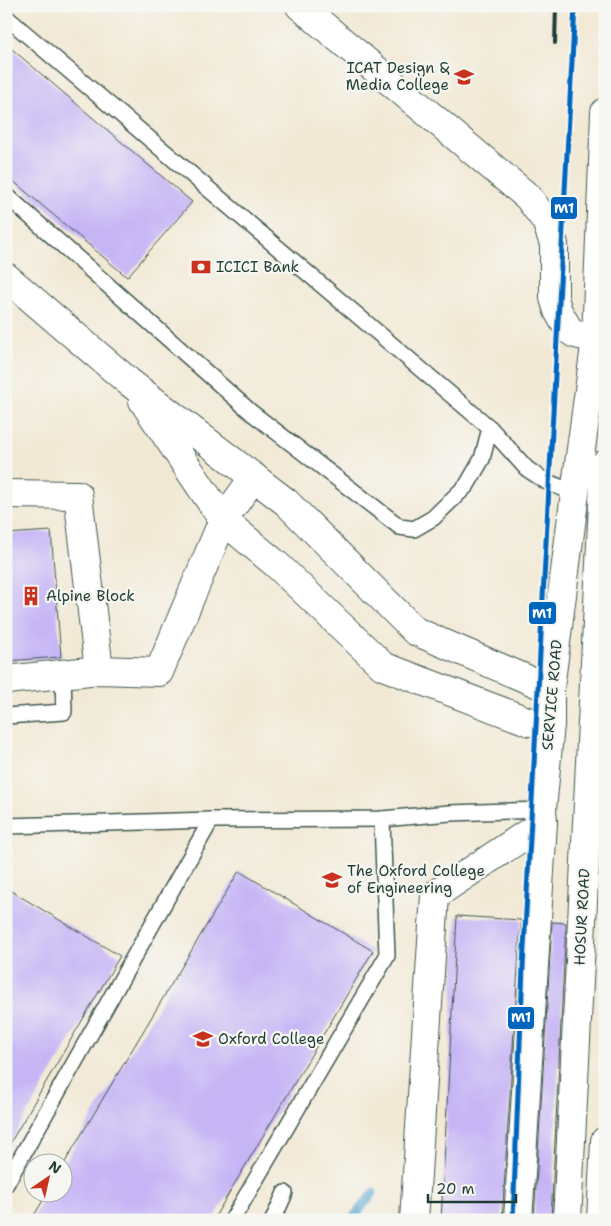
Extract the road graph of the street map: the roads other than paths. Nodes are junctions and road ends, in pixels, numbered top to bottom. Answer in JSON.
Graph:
{"nodes":[{"id":1,"x":300,"y":6,"type":"edge"},
{"id":2,"x":6,"y":17,"type":"edge"},
{"id":3,"x":605,"y":112,"type":"edge"},
{"id":4,"x":6,"y":195,"type":"edge"},
{"id":5,"x":8,"y":281,"type":"edge"},
{"id":6,"x":596,"y":339,"type":"junction"},
{"id":7,"x":129,"y":382,"type":"junction"},
{"id":8,"x":490,"y":428,"type":"junction"},
{"id":9,"x":605,"y":464,"type":"edge"},
{"id":10,"x":254,"y":477,"type":"junction"},
{"id":11,"x":575,"y":493,"type":"junction"},
{"id":12,"x":6,"y":494,"type":"edge"},
{"id":13,"x":223,"y":520,"type":"junction"},
{"id":14,"x":99,"y":670,"type":"junction"},
{"id":15,"x":62,"y":674,"type":"junction"},
{"id":16,"x":6,"y":680,"type":"edge"},
{"id":17,"x":550,"y":689,"type":"junction"},
{"id":18,"x":599,"y":711,"type":"edge"},
{"id":19,"x":6,"y":716,"type":"edge"},
{"id":20,"x":550,"y":724,"type":"junction"},
{"id":21,"x":543,"y":816,"type":"junction"},
{"id":22,"x":382,"y":819,"type":"junction"},
{"id":23,"x":211,"y":820,"type":"junction"},
{"id":24,"x":6,"y":826,"type":"edge"},
{"id":25,"x":605,"y":1141,"type":"edge"},
{"id":26,"x":6,"y":1184,"type":"edge"},
{"id":27,"x":285,"y":1193,"type":"dead end"},
{"id":28,"x":232,"y":1220,"type":"edge"},
{"id":29,"x":273,"y":1220,"type":"edge"},
{"id":30,"x":414,"y":1220,"type":"edge"},
{"id":31,"x":518,"y":1220,"type":"edge"},
{"id":32,"x":567,"y":1220,"type":"edge"},
{"id":33,"x":601,"y":1220,"type":"edge"}],
"edges":[{"from":1,"to":6,"type":"main road"},
{"from":2,"to":8,"type":"lane"},
{"from":3,"to":6,"type":"main road","name":"SERVICE ROAD"},
{"from":4,"to":8,"type":"lane"},
{"from":5,"to":7,"type":"main road"},
{"from":6,"to":11,"type":"main road","name":"SERVICE ROAD"},
{"from":7,"to":10,"type":"main road"},
{"from":7,"to":13,"type":"main road"},
{"from":8,"to":11,"type":"lane"},
{"from":9,"to":18,"type":"main road","name":"HOSUR ROAD"},
{"from":10,"to":13,"type":"main road"},
{"from":10,"to":17,"type":"main road"},
{"from":11,"to":17,"type":"main road","name":"SERVICE ROAD"},
{"from":12,"to":14,"type":"main road"},
{"from":13,"to":14,"type":"main road"},
{"from":13,"to":20,"type":"main road"},
{"from":14,"to":15,"type":"main road"},
{"from":15,"to":16,"type":"main road"},
{"from":15,"to":19,"type":"lane"},
{"from":17,"to":20,"type":"main road","name":"SERVICE ROAD"},
{"from":18,"to":32,"type":"main road","name":"HOSUR ROAD"},
{"from":20,"to":21,"type":"main road","name":"SERVICE ROAD"},
{"from":21,"to":22,"type":"lane"},
{"from":21,"to":30,"type":"main road"},
{"from":21,"to":31,"type":"main road","name":"SERVICE ROAD"},
{"from":22,"to":23,"type":"lane"},
{"from":22,"to":28,"type":"lane"},
{"from":23,"to":24,"type":"lane"},
{"from":23,"to":26,"type":"lane"},
{"from":25,"to":33,"type":"main road"},
{"from":27,"to":29,"type":"lane"}]}
